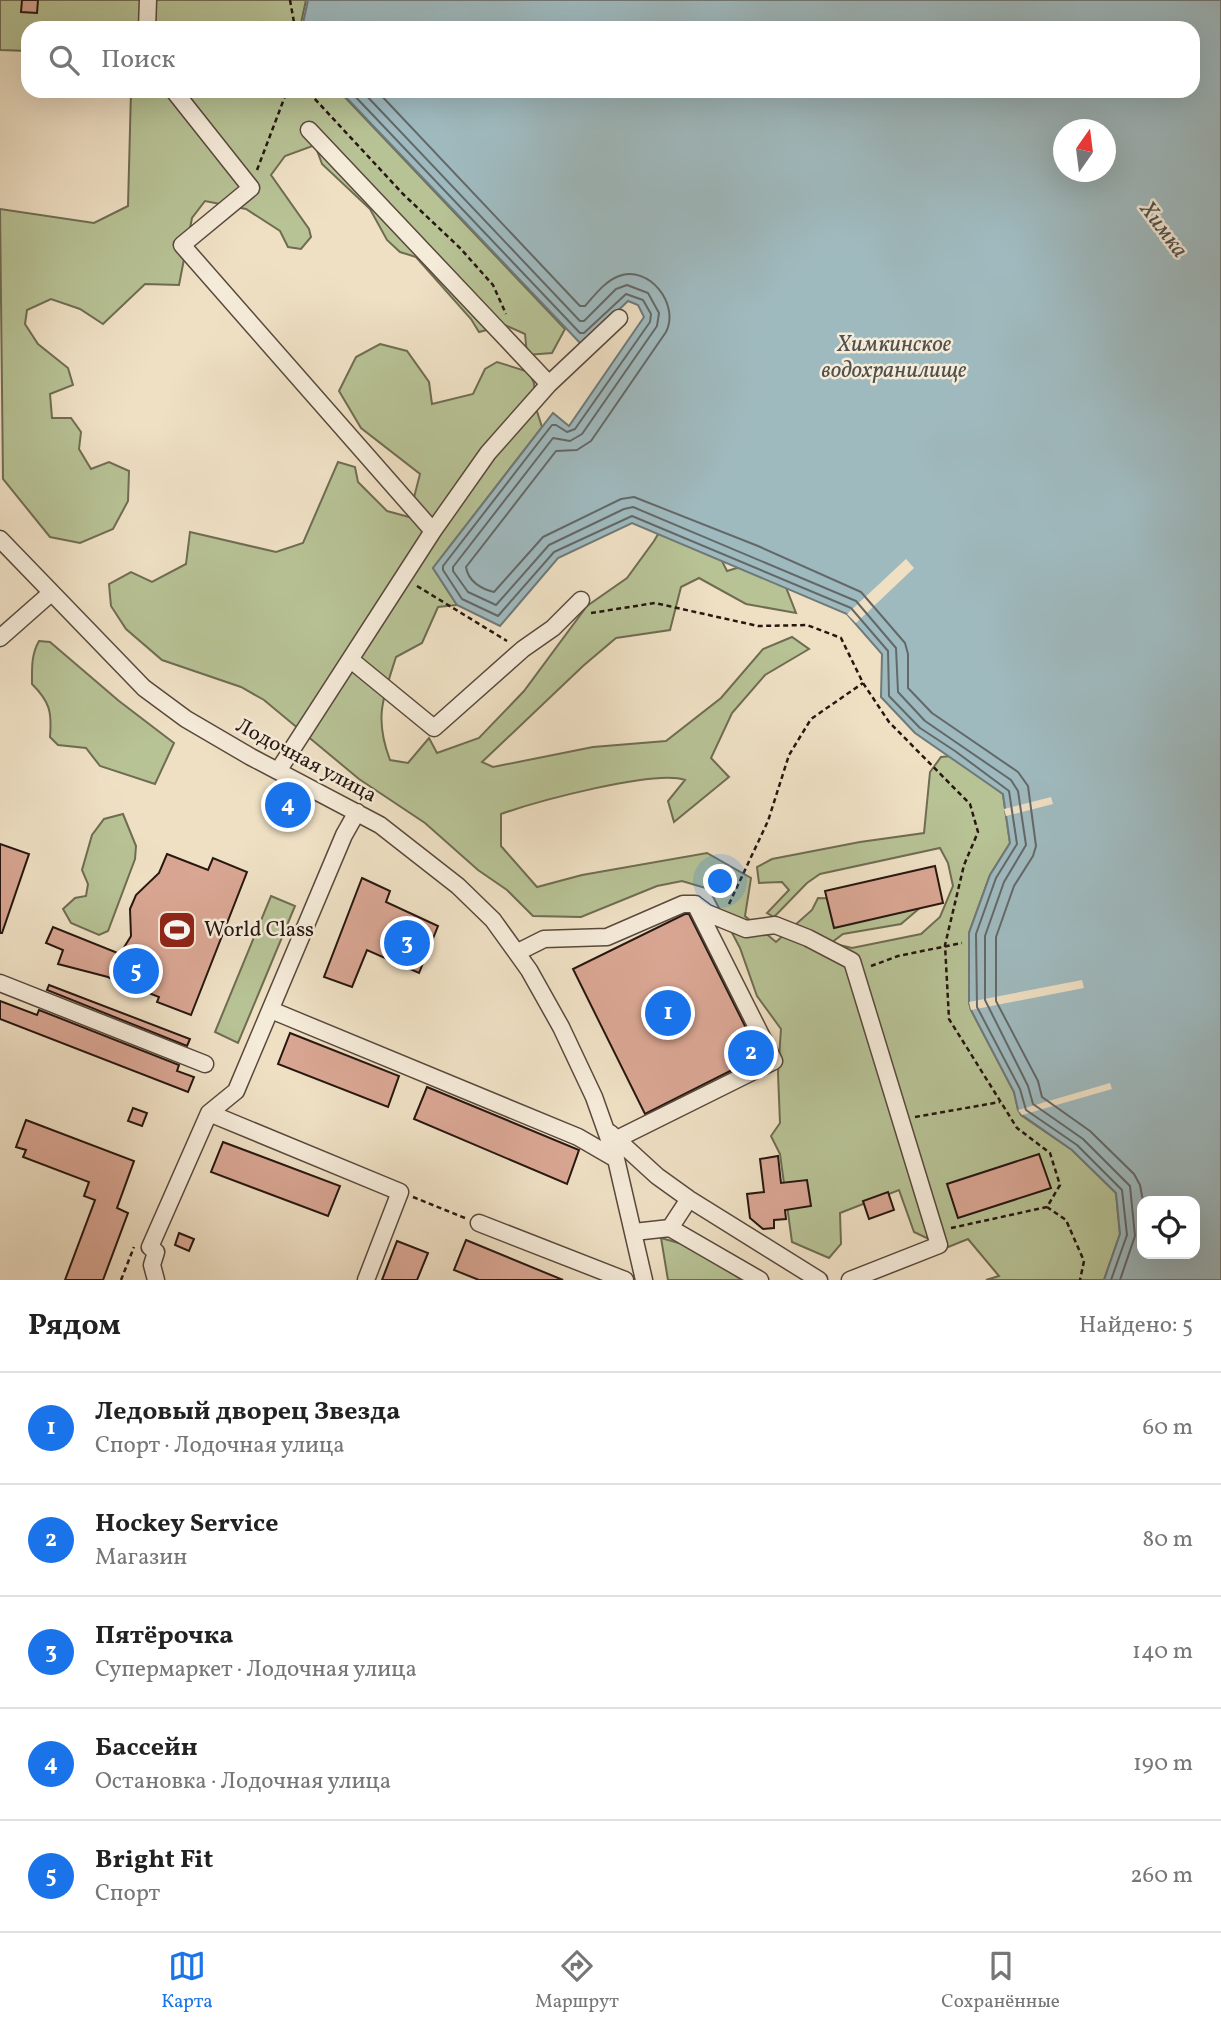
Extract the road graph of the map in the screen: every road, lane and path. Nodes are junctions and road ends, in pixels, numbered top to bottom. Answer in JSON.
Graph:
{"nodes":[{"id":1,"x":148,"y":0,"type":"edge"},
{"id":2,"x":290,"y":0,"type":"edge"},
{"id":3,"x":147,"y":21,"type":"edge"},
{"id":4,"x":294,"y":21,"type":"edge"},
{"id":5,"x":180,"y":98,"type":"edge"},
{"id":6,"x":284,"y":98,"type":"edge"},
{"id":7,"x":314,"y":98,"type":"edge"},
{"id":8,"x":309,"y":130,"type":"dead end"},
{"id":9,"x":251,"y":188,"type":"junction"},
{"id":10,"x":507,"y":317,"type":"dead end"},
{"id":11,"x":619,"y":318,"type":"dead end"},
{"id":12,"x":549,"y":384,"type":"junction"},
{"id":13,"x":433,"y":531,"type":"junction"},
{"id":14,"x":0,"y":539,"type":"edge"},
{"id":15,"x":404,"y":577,"type":"junction"},
{"id":16,"x":51,"y":593,"type":"junction"},
{"id":17,"x":583,"y":608,"type":"joint"},
{"id":18,"x":0,"y":638,"type":"edge"},
{"id":19,"x":523,"y":649,"type":"junction"},
{"id":20,"x":351,"y":660,"type":"junction"},
{"id":21,"x":863,"y":683,"type":"junction"},
{"id":22,"x":278,"y":771,"type":"junction"},
{"id":23,"x":356,"y":812,"type":"junction"},
{"id":24,"x":695,"y":904,"type":"junction"},
{"id":25,"x":722,"y":919,"type":"junction"},
{"id":26,"x":962,"y":943,"type":"dead end"},
{"id":27,"x":945,"y":945,"type":"junction"},
{"id":28,"x":518,"y":952,"type":"junction"},
{"id":29,"x":857,"y":977,"type":"junction"},
{"id":30,"x":0,"y":983,"type":"edge"},
{"id":31,"x":271,"y":1010,"type":"junction"},
{"id":32,"x":205,"y":1064,"type":"dead end"},
{"id":33,"x":1000,"y":1102,"type":"junction"},
{"id":34,"x":209,"y":1113,"type":"junction"},
{"id":35,"x":902,"y":1120,"type":"junction"},
{"id":36,"x":611,"y":1134,"type":"junction"},
{"id":37,"x":616,"y":1158,"type":"junction"},
{"id":38,"x":400,"y":1192,"type":"junction"},
{"id":39,"x":689,"y":1199,"type":"junction"},
{"id":40,"x":1047,"y":1207,"type":"junction"},
{"id":41,"x":479,"y":1223,"type":"joint"},
{"id":42,"x":670,"y":1228,"type":"junction"},
{"id":43,"x":634,"y":1232,"type":"junction"},
{"id":44,"x":935,"y":1232,"type":"junction"},
{"id":45,"x":150,"y":1247,"type":"junction"},
{"id":46,"x":121,"y":1280,"type":"edge"},
{"id":47,"x":156,"y":1280,"type":"edge"},
{"id":48,"x":366,"y":1280,"type":"edge"},
{"id":49,"x":625,"y":1280,"type":"edge"},
{"id":50,"x":644,"y":1280,"type":"edge"},
{"id":51,"x":760,"y":1280,"type":"edge"},
{"id":52,"x":819,"y":1280,"type":"edge"},
{"id":53,"x":850,"y":1280,"type":"edge"},
{"id":54,"x":1080,"y":1280,"type":"edge"}],
"edges":[{"from":1,"to":3,"type":"street"},
{"from":2,"to":4,"type":"path"},
{"from":5,"to":9,"type":"street"},
{"from":6,"to":9,"type":"path"},
{"from":7,"to":10,"type":"path"},
{"from":8,"to":12,"type":"street"},
{"from":9,"to":13,"type":"street"},
{"from":11,"to":12,"type":"street"},
{"from":12,"to":13,"type":"street"},
{"from":13,"to":15,"type":"street"},
{"from":14,"to":16,"type":"street","name":"Лодочная улица"},
{"from":15,"to":19,"type":"path"},
{"from":15,"to":20,"type":"street"},
{"from":16,"to":18,"type":"street"},
{"from":16,"to":22,"type":"street","name":"Лодочная улица"},
{"from":17,"to":19,"type":"street"},
{"from":17,"to":21,"type":"path"},
{"from":19,"to":20,"type":"street"},
{"from":20,"to":22,"type":"street"},
{"from":21,"to":25,"type":"path"},
{"from":21,"to":27,"type":"path"},
{"from":22,"to":23,"type":"street","name":"Лодочная улица"},
{"from":23,"to":28,"type":"street","name":"Лодочная улица"},
{"from":23,"to":31,"type":"street"},
{"from":24,"to":25,"type":"street"},
{"from":24,"to":28,"type":"street"},
{"from":24,"to":36,"type":"street"},
{"from":25,"to":29,"type":"street"},
{"from":26,"to":27,"type":"path"},
{"from":27,"to":29,"type":"path"},
{"from":27,"to":33,"type":"path"},
{"from":28,"to":36,"type":"street","name":"Лодочная улица"},
{"from":29,"to":35,"type":"street"},
{"from":30,"to":32,"type":"street"},
{"from":31,"to":34,"type":"street"},
{"from":31,"to":37,"type":"street"},
{"from":33,"to":35,"type":"path"},
{"from":33,"to":40,"type":"path"},
{"from":34,"to":38,"type":"street"},
{"from":34,"to":45,"type":"street"},
{"from":35,"to":44,"type":"street"},
{"from":36,"to":37,"type":"street","name":"Лодочная улица"},
{"from":36,"to":39,"type":"street"},
{"from":37,"to":43,"type":"street","name":"Лодочная улица"},
{"from":38,"to":41,"type":"path"},
{"from":38,"to":48,"type":"street"},
{"from":39,"to":42,"type":"street"},
{"from":39,"to":52,"type":"street"},
{"from":40,"to":44,"type":"path"},
{"from":40,"to":54,"type":"path"},
{"from":41,"to":49,"type":"street"},
{"from":42,"to":43,"type":"street"},
{"from":42,"to":51,"type":"street"},
{"from":43,"to":50,"type":"street","name":"Лодочная улица"},
{"from":44,"to":53,"type":"street"},
{"from":45,"to":46,"type":"path"},
{"from":45,"to":47,"type":"street"}]}
